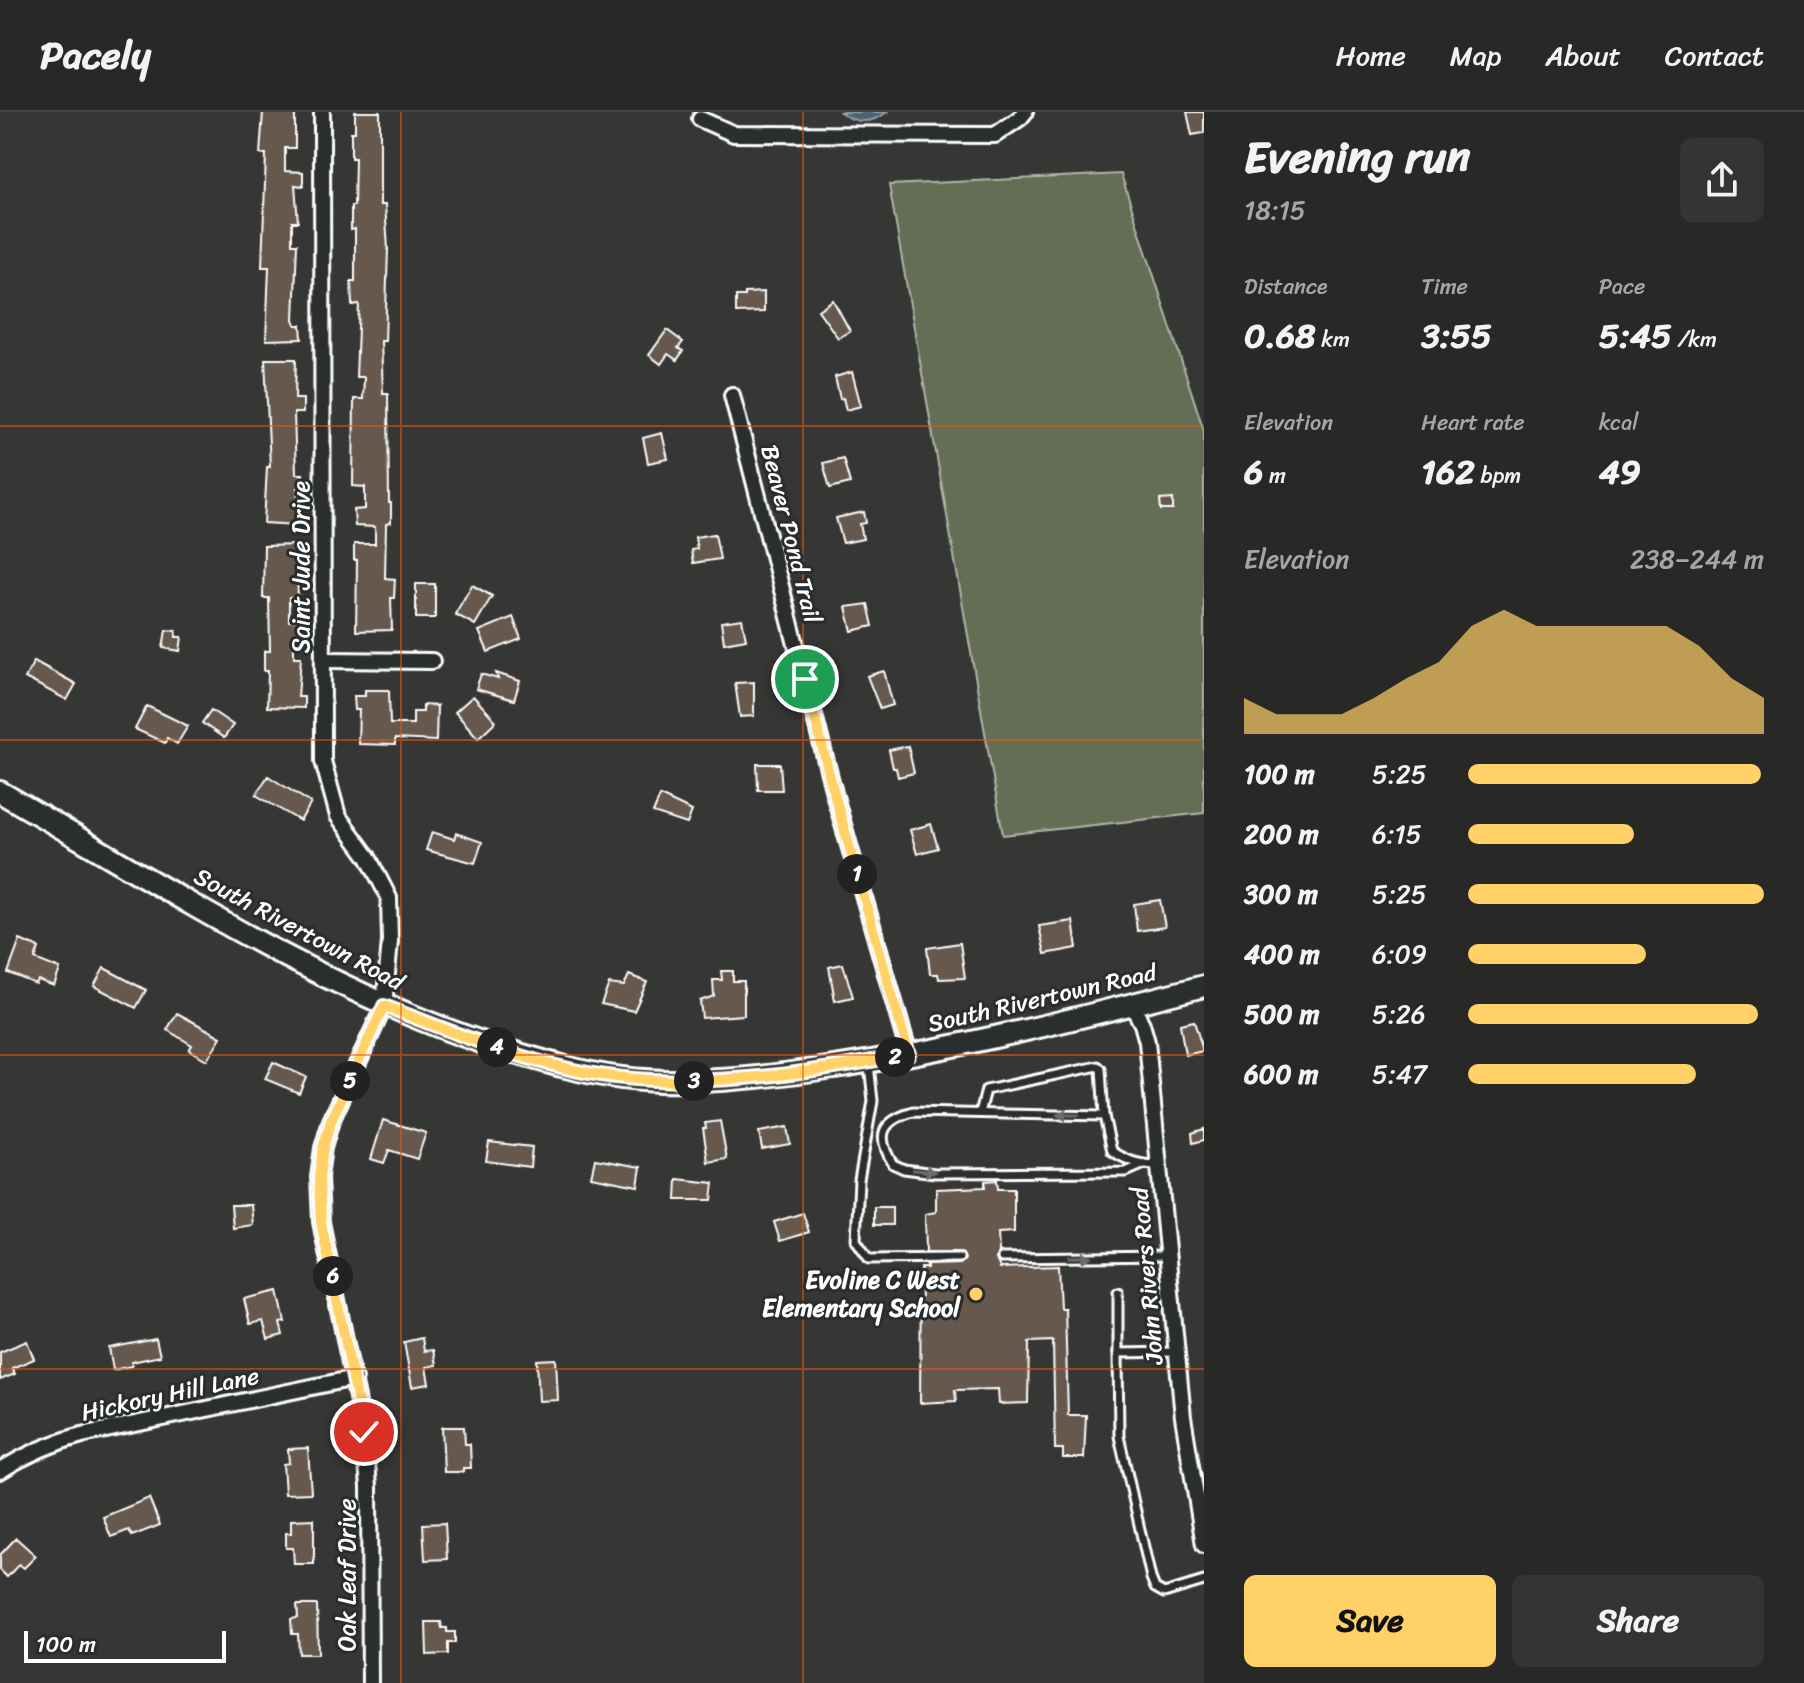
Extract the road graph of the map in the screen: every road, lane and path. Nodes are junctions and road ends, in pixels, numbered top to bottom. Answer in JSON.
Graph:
{"nodes":[{"id":1,"x":322,"y":112,"type":"edge"},
{"id":2,"x":1025,"y":112,"type":"edge"},
{"id":3,"x":700,"y":119,"type":"dead end"},
{"id":4,"x":732,"y":395,"type":"dead end"},
{"id":5,"x":323,"y":660,"type":"junction"},
{"id":6,"x":432,"y":661,"type":"dead end"},
{"id":7,"x":0,"y":792,"type":"edge"},
{"id":8,"x":1204,"y":986,"type":"edge"},
{"id":9,"x":1132,"y":1005,"type":"junction"},
{"id":10,"x":384,"y":1006,"type":"junction"},
{"id":11,"x":909,"y":1054,"type":"junction"},
{"id":12,"x":869,"y":1062,"type":"junction"},
{"id":13,"x":980,"y":1113,"type":"junction"},
{"id":14,"x":1104,"y":1116,"type":"junction"},
{"id":15,"x":1142,"y":1165,"type":"junction"},
{"id":16,"x":1159,"y":1165,"type":"junction"},
{"id":17,"x":1167,"y":1256,"type":"junction"},
{"id":18,"x":959,"y":1258,"type":"dead end"},
{"id":19,"x":1002,"y":1258,"type":"dead end"},
{"id":20,"x":1118,"y":1292,"type":"dead end"},
{"id":21,"x":1177,"y":1352,"type":"junction"},
{"id":22,"x":1118,"y":1353,"type":"junction"},
{"id":23,"x":355,"y":1378,"type":"junction"},
{"id":24,"x":0,"y":1471,"type":"edge"},
{"id":25,"x":1204,"y":1545,"type":"edge"},
{"id":26,"x":1204,"y":1581,"type":"edge"},
{"id":27,"x":370,"y":1683,"type":"edge"}],
"edges":[{"from":1,"to":5,"type":"street","name":"Saint Jude Drive"},
{"from":2,"to":3,"type":"street"},
{"from":4,"to":11,"type":"street","name":"Beaver Pond Trail"},
{"from":5,"to":6,"type":"street"},
{"from":5,"to":10,"type":"street","name":"Saint Jude Drive"},
{"from":7,"to":10,"type":"main road","name":"South Rivertown Road"},
{"from":8,"to":9,"type":"main road","name":"South Rivertown Road"},
{"from":9,"to":11,"type":"main road","name":"South Rivertown Road"},
{"from":9,"to":16,"type":"street","name":"John Rivers Road"},
{"from":10,"to":12,"type":"main road","name":"South Rivertown Road"},
{"from":10,"to":23,"type":"street","name":"Oak Leaf Drive"},
{"from":11,"to":12,"type":"main road","name":"South Rivertown Road"},
{"from":12,"to":18,"type":"lane"},
{"from":14,"to":13,"type":"lane","one_way":true},
{"from":13,"to":14,"type":"lane"},
{"from":13,"to":15,"type":"lane","one_way":true},
{"from":14,"to":15,"type":"lane"},
{"from":15,"to":16,"type":"lane"},
{"from":16,"to":17,"type":"street","name":"John Rivers Road"},
{"from":19,"to":17,"type":"lane","one_way":true},
{"from":17,"to":21,"type":"street","name":"John Rivers Road"},
{"from":20,"to":22,"type":"lane"},
{"from":21,"to":22,"type":"lane"},
{"from":21,"to":25,"type":"street","name":"John Rivers Road"},
{"from":22,"to":26,"type":"lane"},
{"from":23,"to":24,"type":"street","name":"Hickory Hill Lane"},
{"from":23,"to":27,"type":"street","name":"Oak Leaf Drive"}]}
